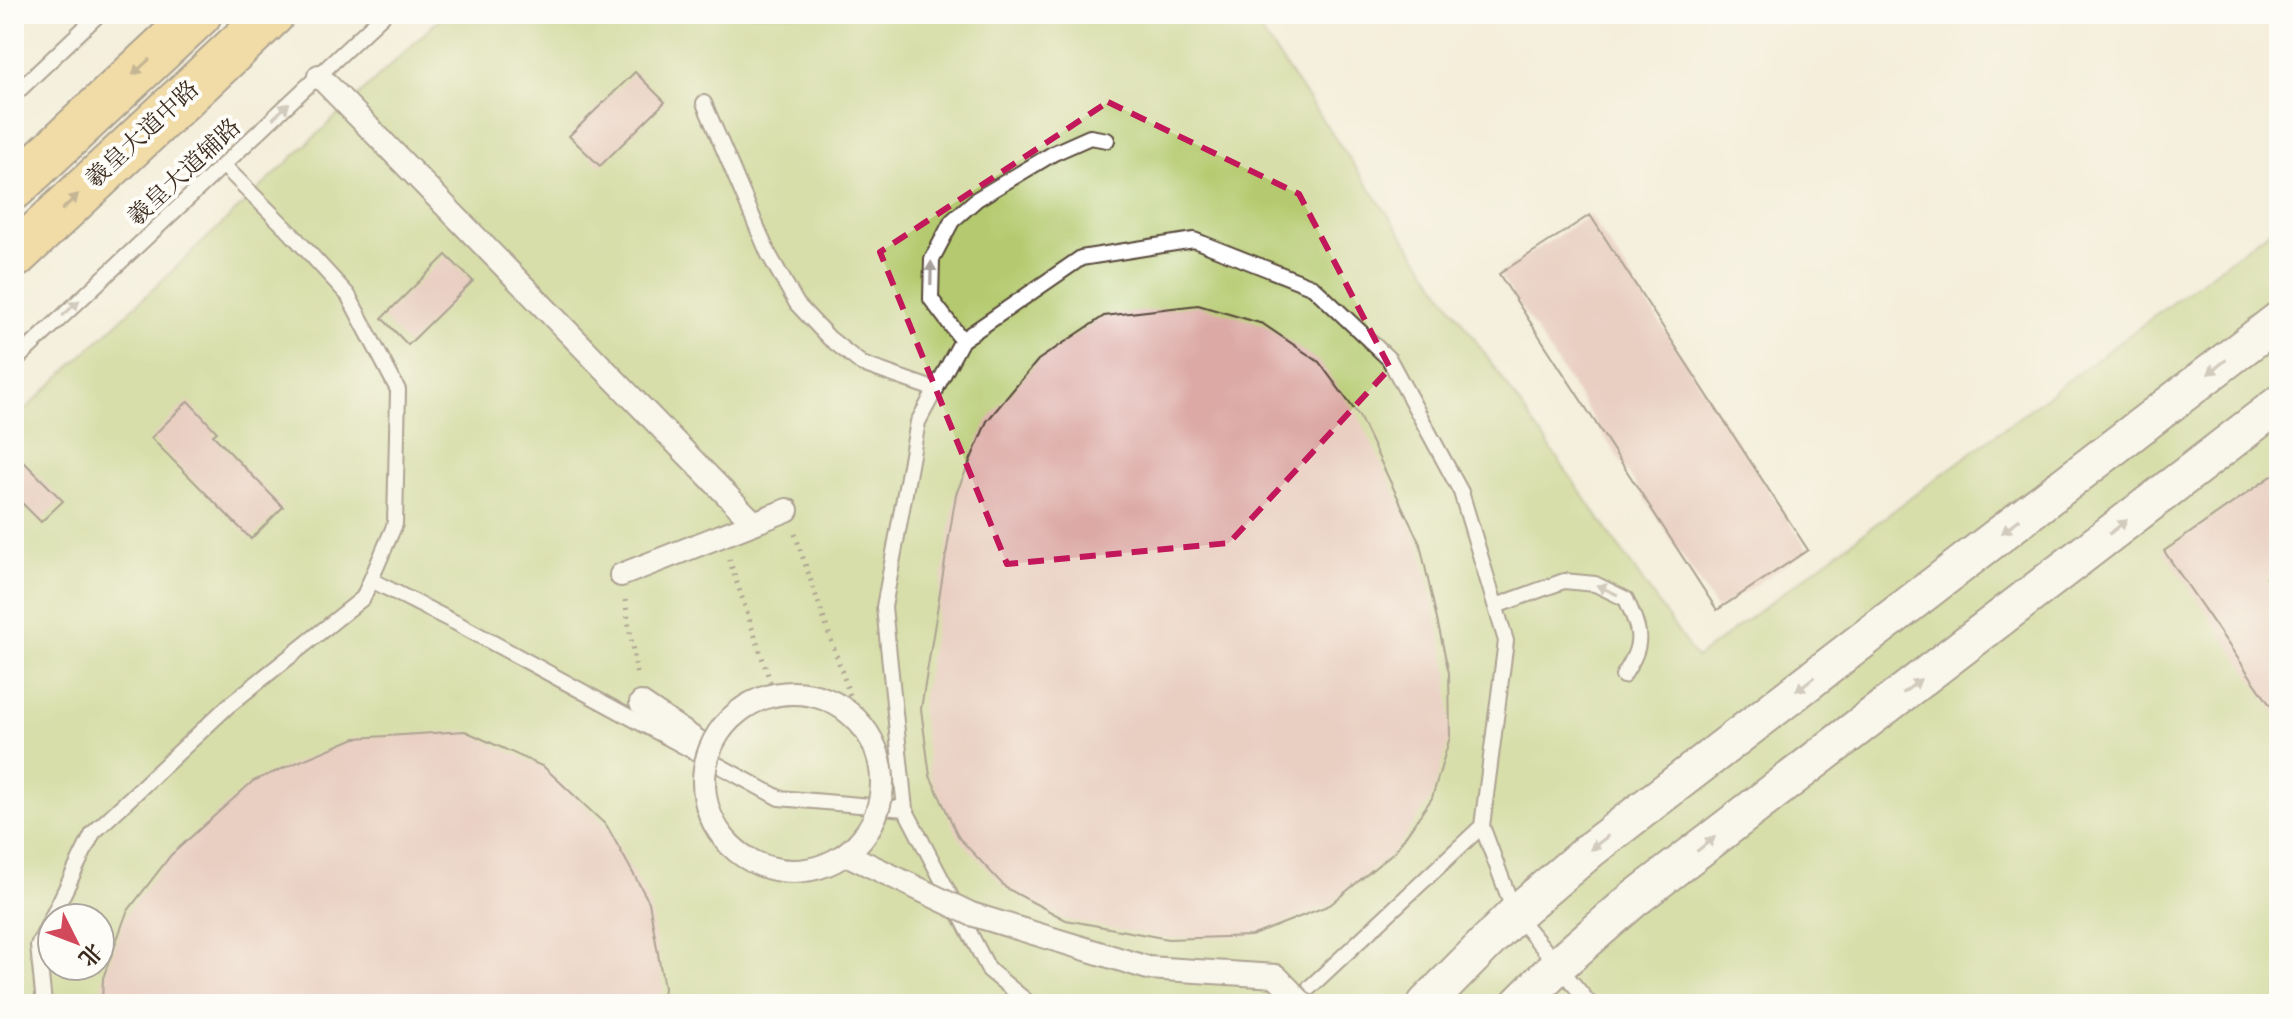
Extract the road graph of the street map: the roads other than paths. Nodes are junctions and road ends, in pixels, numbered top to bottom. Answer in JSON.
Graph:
{"nodes":[{"id":1,"x":99,"y":14,"type":"edge"},
{"id":2,"x":199,"y":14,"type":"edge"},
{"id":3,"x":272,"y":14,"type":"edge"},
{"id":4,"x":384,"y":14,"type":"edge"},
{"id":5,"x":319,"y":76,"type":"junction"},
{"id":6,"x":14,"y":95,"type":"edge"},
{"id":7,"x":704,"y":103,"type":"dead end"},
{"id":8,"x":1107,"y":140,"type":"dead end"},
{"id":9,"x":223,"y":165,"type":"junction"},
{"id":10,"x":14,"y":187,"type":"edge"},
{"id":11,"x":14,"y":256,"type":"edge"},
{"id":12,"x":2279,"y":320,"type":"edge"},
{"id":13,"x":962,"y":340,"type":"junction"},
{"id":14,"x":14,"y":362,"type":"edge"},
{"id":15,"x":936,"y":390,"type":"junction"},
{"id":16,"x":2279,"y":404,"type":"edge"},
{"id":17,"x":787,"y":510,"type":"road end"},
{"id":18,"x":754,"y":523,"type":"junction"},
{"id":19,"x":621,"y":575,"type":"road end"},
{"id":20,"x":371,"y":580,"type":"junction"},
{"id":21,"x":1496,"y":606,"type":"junction"},
{"id":22,"x":1623,"y":676,"type":"dead end"},
{"id":23,"x":641,"y":703,"type":"road end"},
{"id":24,"x":709,"y":749,"type":"junction"},
{"id":25,"x":905,"y":809,"type":"junction"},
{"id":26,"x":1482,"y":826,"type":"junction"},
{"id":27,"x":846,"y":854,"type":"junction"},
{"id":28,"x":1515,"y":914,"type":"junction"},
{"id":29,"x":44,"y":1004,"type":"edge"},
{"id":30,"x":1030,"y":1004,"type":"edge"},
{"id":31,"x":1292,"y":1004,"type":"edge"},
{"id":32,"x":1303,"y":1004,"type":"edge"},
{"id":33,"x":1426,"y":1004,"type":"edge"},
{"id":34,"x":1519,"y":1004,"type":"edge"},
{"id":35,"x":1590,"y":1004,"type":"edge"}],
"edges":[{"from":1,"to":6,"type":"lane"},
{"from":2,"to":10,"type":"main road","name":"羲皇大道中路","one_way":true},
{"from":11,"to":3,"type":"main road","name":"羲皇大道中路","one_way":true},
{"from":4,"to":5,"type":"lane","name":"羲皇大道辅路"},
{"from":9,"to":5,"type":"lane","name":"羲皇大道辅路","one_way":true},
{"from":5,"to":18,"type":"street"},
{"from":7,"to":15,"type":"lane"},
{"from":13,"to":8,"type":"lane","one_way":true},
{"from":14,"to":9,"type":"lane","name":"羲皇大道辅路","one_way":true},
{"from":9,"to":20,"type":"lane"},
{"from":12,"to":28,"type":"street","one_way":true},
{"from":13,"to":15,"type":"lane"},
{"from":13,"to":21,"type":"lane"},
{"from":15,"to":25,"type":"lane"},
{"from":34,"to":16,"type":"street","one_way":true},
{"from":17,"to":18,"type":"street"},
{"from":18,"to":19,"type":"street"},
{"from":20,"to":25,"type":"lane"},
{"from":20,"to":29,"type":"lane"},
{"from":22,"to":21,"type":"lane","one_way":true},
{"from":21,"to":26,"type":"lane"},
{"from":23,"to":24,"type":"street"},
{"from":24,"to":27,"type":"street","bridge":true},
{"from":24,"to":27,"type":"street","bridge":true},
{"from":25,"to":30,"type":"lane"},
{"from":26,"to":28,"type":"lane"},
{"from":26,"to":31,"type":"lane"},
{"from":27,"to":32,"type":"street","bridge":true},
{"from":28,"to":33,"type":"street"},
{"from":28,"to":35,"type":"lane"}]}
